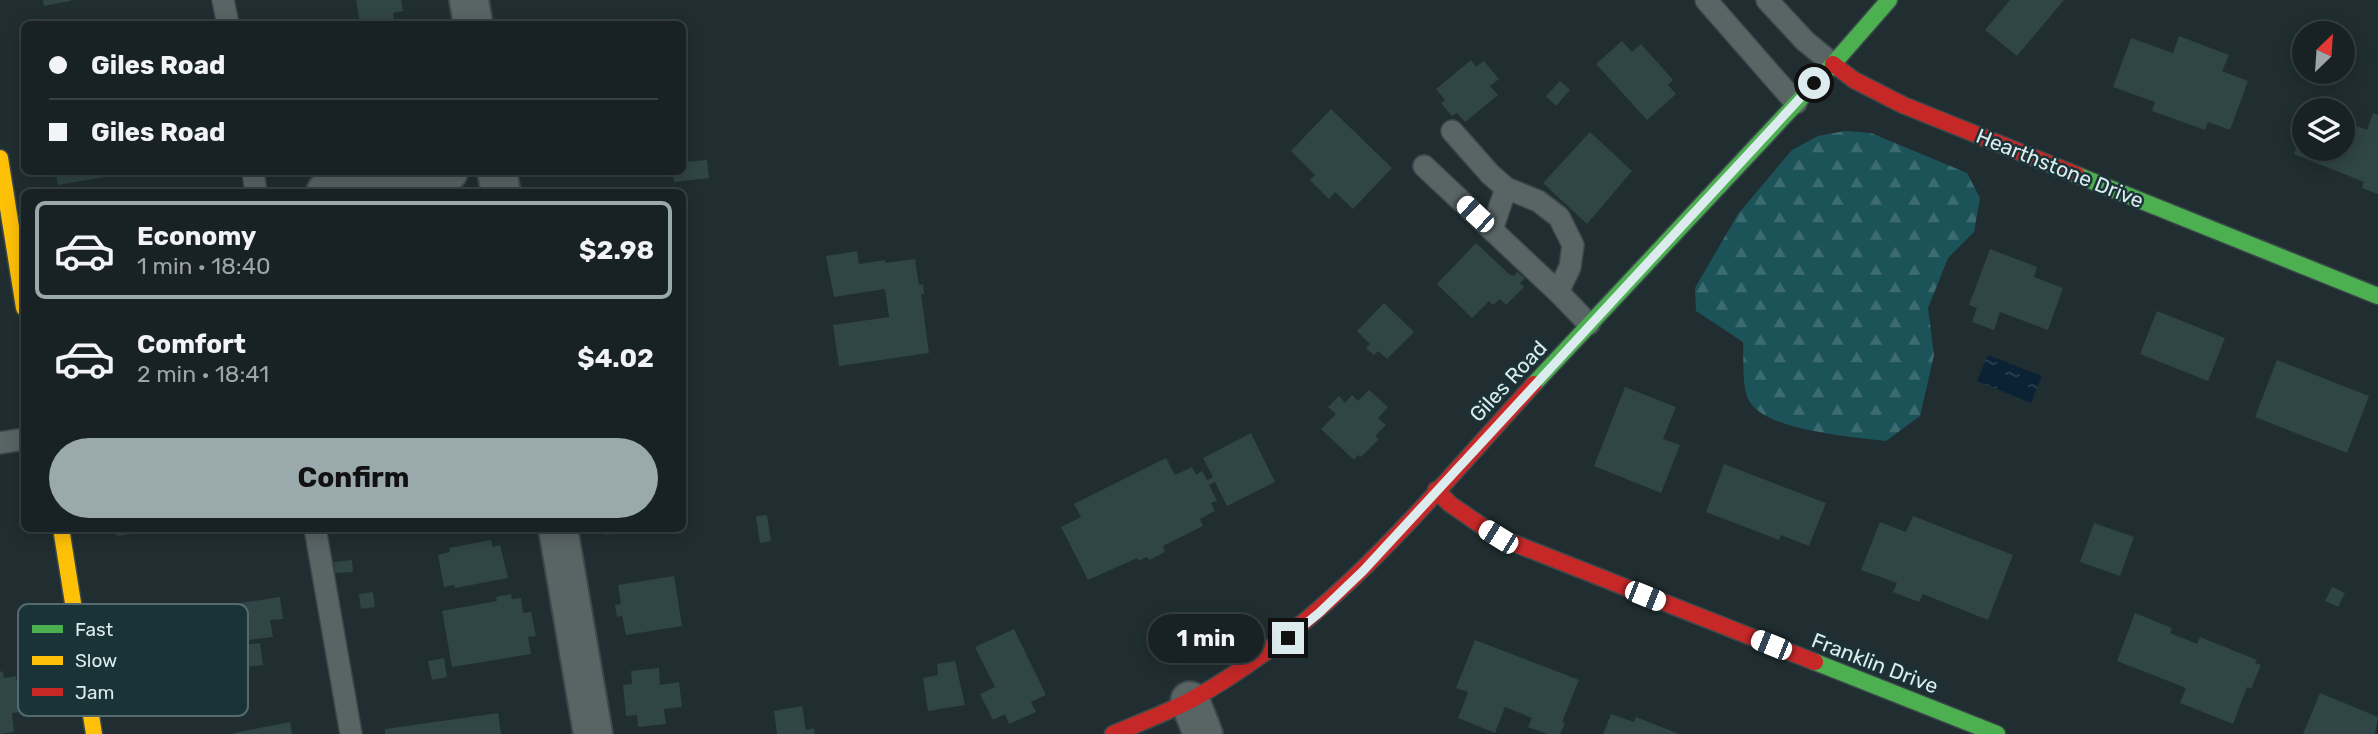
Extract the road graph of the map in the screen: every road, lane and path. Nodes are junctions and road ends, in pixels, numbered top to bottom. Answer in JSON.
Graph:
{"nodes":[{"id":1,"x":223,"y":0,"type":"edge"},
{"id":2,"x":469,"y":0,"type":"edge"},
{"id":3,"x":1706,"y":0,"type":"edge"},
{"id":4,"x":1767,"y":0,"type":"edge"},
{"id":5,"x":1889,"y":0,"type":"edge"},
{"id":6,"x":227,"y":21,"type":"edge"},
{"id":7,"x":472,"y":21,"type":"edge"},
{"id":8,"x":1833,"y":64,"type":"junction"},
{"id":9,"x":1796,"y":103,"type":"junction"},
{"id":10,"x":1452,"y":131,"type":"dead end"},
{"id":11,"x":0,"y":158,"type":"edge"},
{"id":12,"x":1424,"y":166,"type":"dead end"},
{"id":13,"x":430,"y":175,"type":"edge"},
{"id":14,"x":1506,"y":188,"type":"junction"},
{"id":15,"x":344,"y":189,"type":"edge"},
{"id":16,"x":1492,"y":230,"type":"junction"},
{"id":17,"x":19,"y":244,"type":"edge"},
{"id":18,"x":21,"y":272,"type":"edge"},
{"id":19,"x":1558,"y":292,"type":"junction"},
{"id":20,"x":0,"y":296,"type":"edge"},
{"id":21,"x":2378,"y":296,"type":"edge"},
{"id":22,"x":21,"y":300,"type":"edge"},
{"id":23,"x":1589,"y":324,"type":"junction"},
{"id":24,"x":21,"y":440,"type":"edge"},
{"id":25,"x":0,"y":443,"type":"edge"},
{"id":26,"x":1436,"y":490,"type":"junction"},
{"id":27,"x":62,"y":532,"type":"edge"},
{"id":28,"x":316,"y":532,"type":"edge"},
{"id":29,"x":559,"y":532,"type":"edge"},
{"id":30,"x":73,"y":604,"type":"edge"},
{"id":31,"x":91,"y":716,"type":"edge"},
{"id":32,"x":1196,"y":717,"type":"edge"},
{"id":33,"x":94,"y":734,"type":"edge"},
{"id":34,"x":351,"y":734,"type":"edge"},
{"id":35,"x":593,"y":734,"type":"edge"},
{"id":36,"x":1114,"y":734,"type":"edge"},
{"id":37,"x":1997,"y":734,"type":"edge"}],
"edges":[{"from":1,"to":6,"type":"lane"},
{"from":2,"to":7,"type":"street"},
{"from":3,"to":9,"type":"lane"},
{"from":4,"to":8,"type":"lane","name":"Hearthstone Drive"},
{"from":5,"to":8,"type":"street","name":"Giles Road"},
{"from":8,"to":9,"type":"street","name":"Giles Road"},
{"from":8,"to":21,"type":"street","name":"Hearthstone Drive"},
{"from":9,"to":23,"type":"street","name":"Giles Road"},
{"from":10,"to":14,"type":"lane"},
{"from":11,"to":17,"type":"street"},
{"from":12,"to":16,"type":"lane"},
{"from":13,"to":15,"type":"street"},
{"from":14,"to":16,"type":"lane"},
{"from":14,"to":19,"type":"lane"},
{"from":16,"to":19,"type":"lane"},
{"from":17,"to":18,"type":"street"},
{"from":19,"to":23,"type":"lane"},
{"from":20,"to":22,"type":"lane"},
{"from":23,"to":26,"type":"street","name":"Giles Road"},
{"from":24,"to":25,"type":"lane"},
{"from":26,"to":32,"type":"street","name":"Giles Road"},
{"from":26,"to":37,"type":"street","name":"Franklin Drive"},
{"from":27,"to":30,"type":"street"},
{"from":28,"to":34,"type":"lane"},
{"from":29,"to":35,"type":"street"},
{"from":31,"to":33,"type":"street"},
{"from":32,"to":36,"type":"street","name":"Giles Road"}]}
